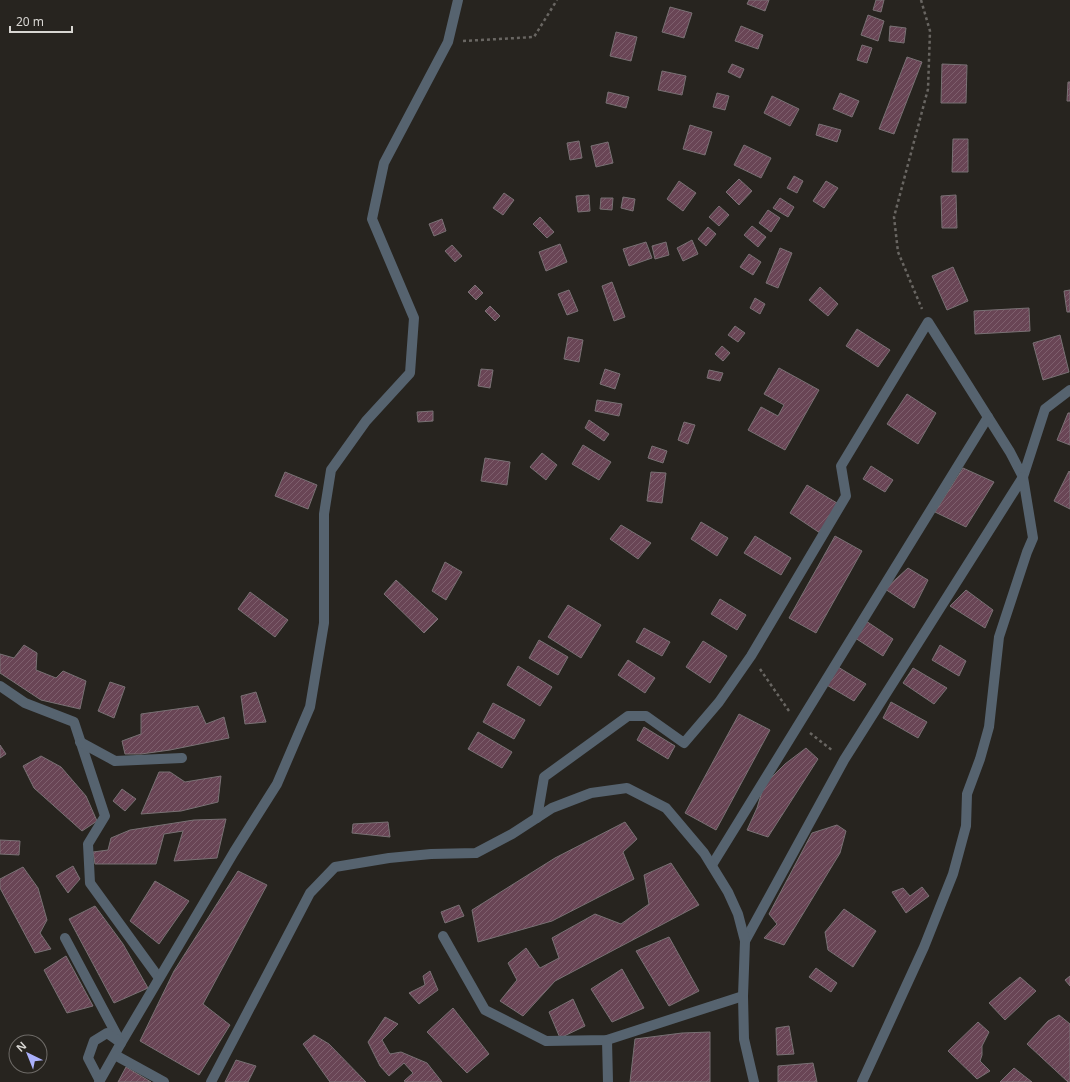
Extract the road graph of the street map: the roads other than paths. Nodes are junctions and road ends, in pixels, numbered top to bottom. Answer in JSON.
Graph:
{"nodes":[{"id":1,"x":458,"y":0,"type":"edge"},
{"id":2,"x":1070,"y":390,"type":"edge"},
{"id":3,"x":988,"y":417,"type":"junction"},
{"id":4,"x":1023,"y":477,"type":"junction"},
{"id":5,"x":0,"y":686,"type":"edge"},
{"id":6,"x":80,"y":742,"type":"junction"},
{"id":7,"x":182,"y":758,"type":"dead end"},
{"id":8,"x":537,"y":818,"type":"junction"},
{"id":9,"x":712,"y":865,"type":"junction"},
{"id":10,"x":443,"y":936,"type":"dead end"},
{"id":11,"x":65,"y":938,"type":"dead end"},
{"id":12,"x":745,"y":941,"type":"junction"},
{"id":13,"x":159,"y":978,"type":"junction"},
{"id":14,"x":743,"y":996,"type":"junction"},
{"id":15,"x":607,"y":1040,"type":"junction"},
{"id":16,"x":121,"y":1043,"type":"junction"},
{"id":17,"x":114,"y":1055,"type":"junction"},
{"id":18,"x":100,"y":1082,"type":"edge"},
{"id":19,"x":164,"y":1082,"type":"edge"},
{"id":20,"x":211,"y":1082,"type":"edge"},
{"id":21,"x":608,"y":1082,"type":"edge"},
{"id":22,"x":754,"y":1082,"type":"edge"},
{"id":23,"x":862,"y":1082,"type":"edge"}],
"edges":[{"from":1,"to":13,"type":"street"},
{"from":2,"to":4,"type":"street"},
{"from":3,"to":4,"type":"street"},
{"from":3,"to":8,"type":"street"},
{"from":3,"to":9,"type":"street"},
{"from":4,"to":12,"type":"street"},
{"from":4,"to":23,"type":"street"},
{"from":5,"to":6,"type":"street"},
{"from":6,"to":7,"type":"street"},
{"from":6,"to":13,"type":"street"},
{"from":8,"to":9,"type":"street"},
{"from":8,"to":20,"type":"street"},
{"from":9,"to":12,"type":"street"},
{"from":10,"to":15,"type":"street"},
{"from":11,"to":16,"type":"street"},
{"from":12,"to":14,"type":"street"},
{"from":13,"to":16,"type":"street"},
{"from":14,"to":15,"type":"street"},
{"from":14,"to":22,"type":"street"},
{"from":15,"to":21,"type":"street"},
{"from":16,"to":17,"type":"street"},
{"from":16,"to":18,"type":"street"},
{"from":17,"to":18,"type":"street"},
{"from":17,"to":19,"type":"street"}]}
